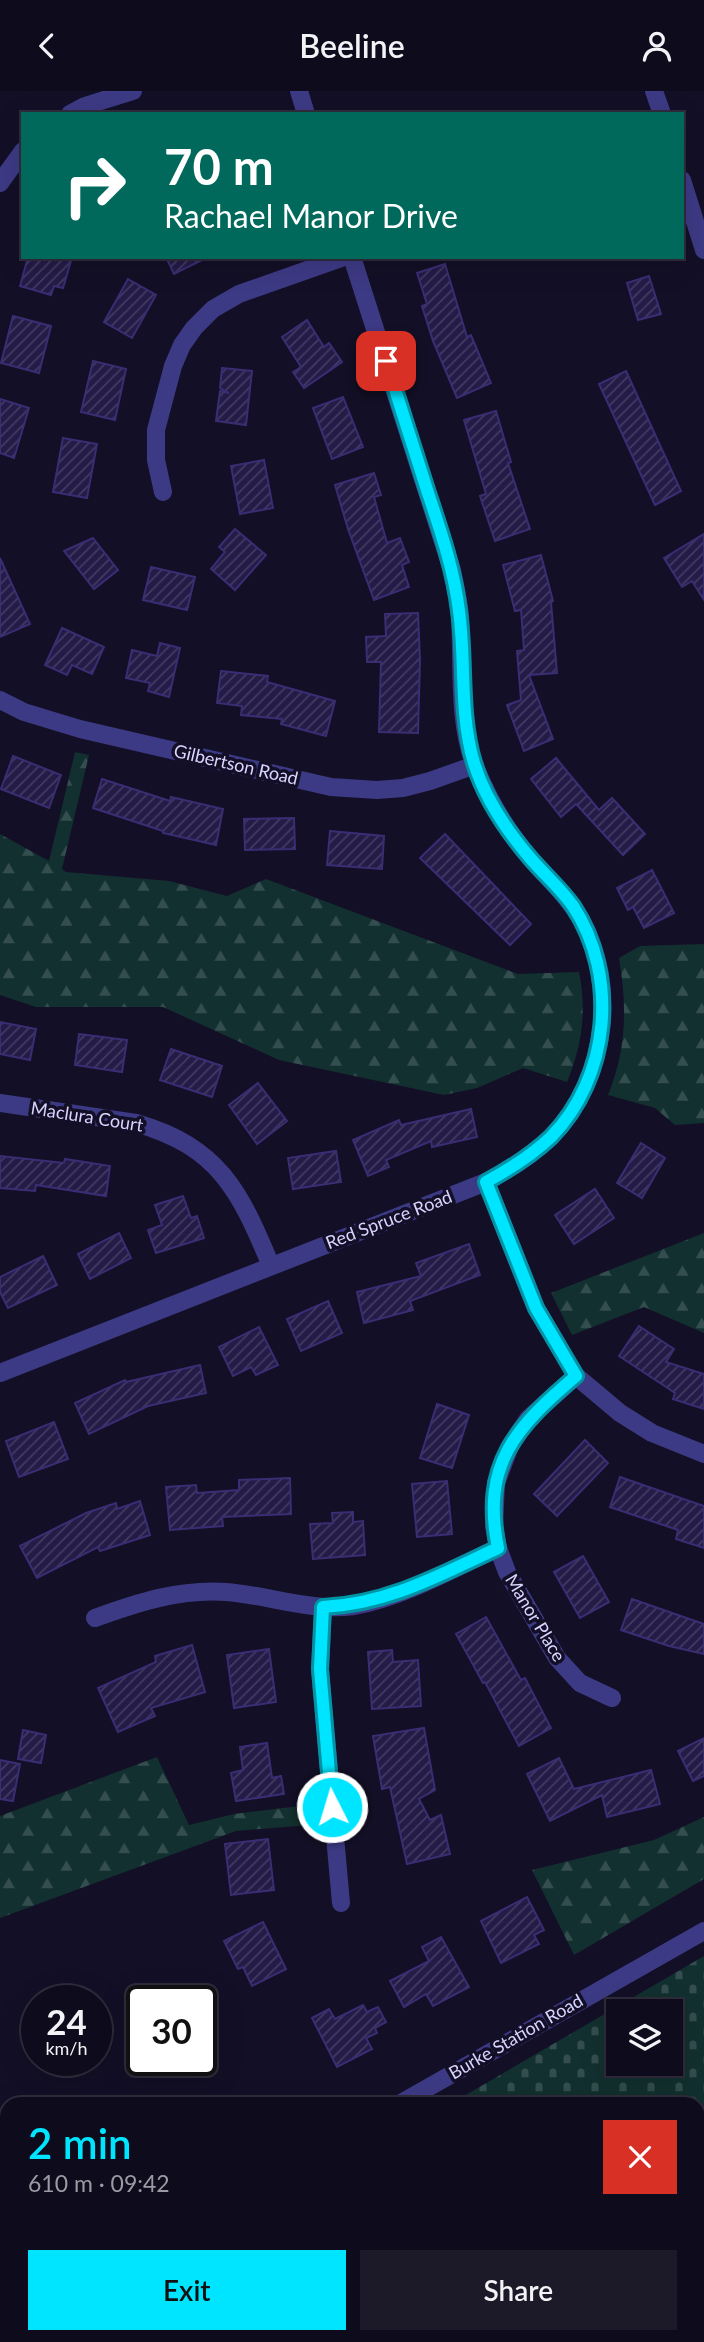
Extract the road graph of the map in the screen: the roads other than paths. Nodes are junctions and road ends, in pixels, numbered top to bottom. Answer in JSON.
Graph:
{"nodes":[{"id":1,"x":133,"y":91,"type":"edge"},
{"id":2,"x":299,"y":91,"type":"edge"},
{"id":3,"x":654,"y":91,"type":"edge"},
{"id":4,"x":74,"y":112,"type":"edge"},
{"id":5,"x":305,"y":112,"type":"edge"},
{"id":6,"x":661,"y":112,"type":"edge"},
{"id":7,"x":21,"y":154,"type":"edge"},
{"id":8,"x":0,"y":183,"type":"edge"},
{"id":9,"x":684,"y":186,"type":"edge"},
{"id":10,"x":704,"y":250,"type":"edge"},
{"id":11,"x":338,"y":259,"type":"edge"},
{"id":12,"x":353,"y":259,"type":"edge"},
{"id":13,"x":163,"y":492,"type":"dead end"},
{"id":14,"x":0,"y":700,"type":"edge"},
{"id":15,"x":475,"y":765,"type":"junction"},
{"id":16,"x":0,"y":1103,"type":"edge"},
{"id":17,"x":486,"y":1182,"type":"junction"},
{"id":18,"x":271,"y":1266,"type":"junction"},
{"id":19,"x":0,"y":1373,"type":"edge"},
{"id":20,"x":576,"y":1376,"type":"junction"},
{"id":21,"x":704,"y":1454,"type":"edge"},
{"id":22,"x":498,"y":1548,"type":"junction"},
{"id":23,"x":323,"y":1607,"type":"junction"},
{"id":24,"x":95,"y":1618,"type":"dead end"},
{"id":25,"x":612,"y":1698,"type":"dead end"},
{"id":26,"x":341,"y":1903,"type":"dead end"},
{"id":27,"x":704,"y":1931,"type":"edge"},
{"id":28,"x":412,"y":2097,"type":"edge"}],
"edges":[{"from":1,"to":4,"type":"street"},
{"from":2,"to":5,"type":"street"},
{"from":3,"to":6,"type":"street"},
{"from":7,"to":8,"type":"street"},
{"from":9,"to":10,"type":"street"},
{"from":11,"to":13,"type":"street"},
{"from":12,"to":15,"type":"street","name":"Red Spruce Road"},
{"from":14,"to":15,"type":"street","name":"Gilbertson Road"},
{"from":15,"to":17,"type":"street","name":"Red Spruce Road"},
{"from":16,"to":18,"type":"street","name":"Maclura Court"},
{"from":17,"to":18,"type":"street","name":"Red Spruce Road"},
{"from":17,"to":20,"type":"street"},
{"from":18,"to":19,"type":"street","name":"Red Spruce Road"},
{"from":20,"to":21,"type":"street"},
{"from":20,"to":22,"type":"street","name":"Manor Place"},
{"from":22,"to":23,"type":"street"},
{"from":22,"to":25,"type":"street","name":"Manor Place"},
{"from":23,"to":24,"type":"street"},
{"from":23,"to":26,"type":"street"},
{"from":27,"to":28,"type":"street","name":"Burke Station Road"}]}
